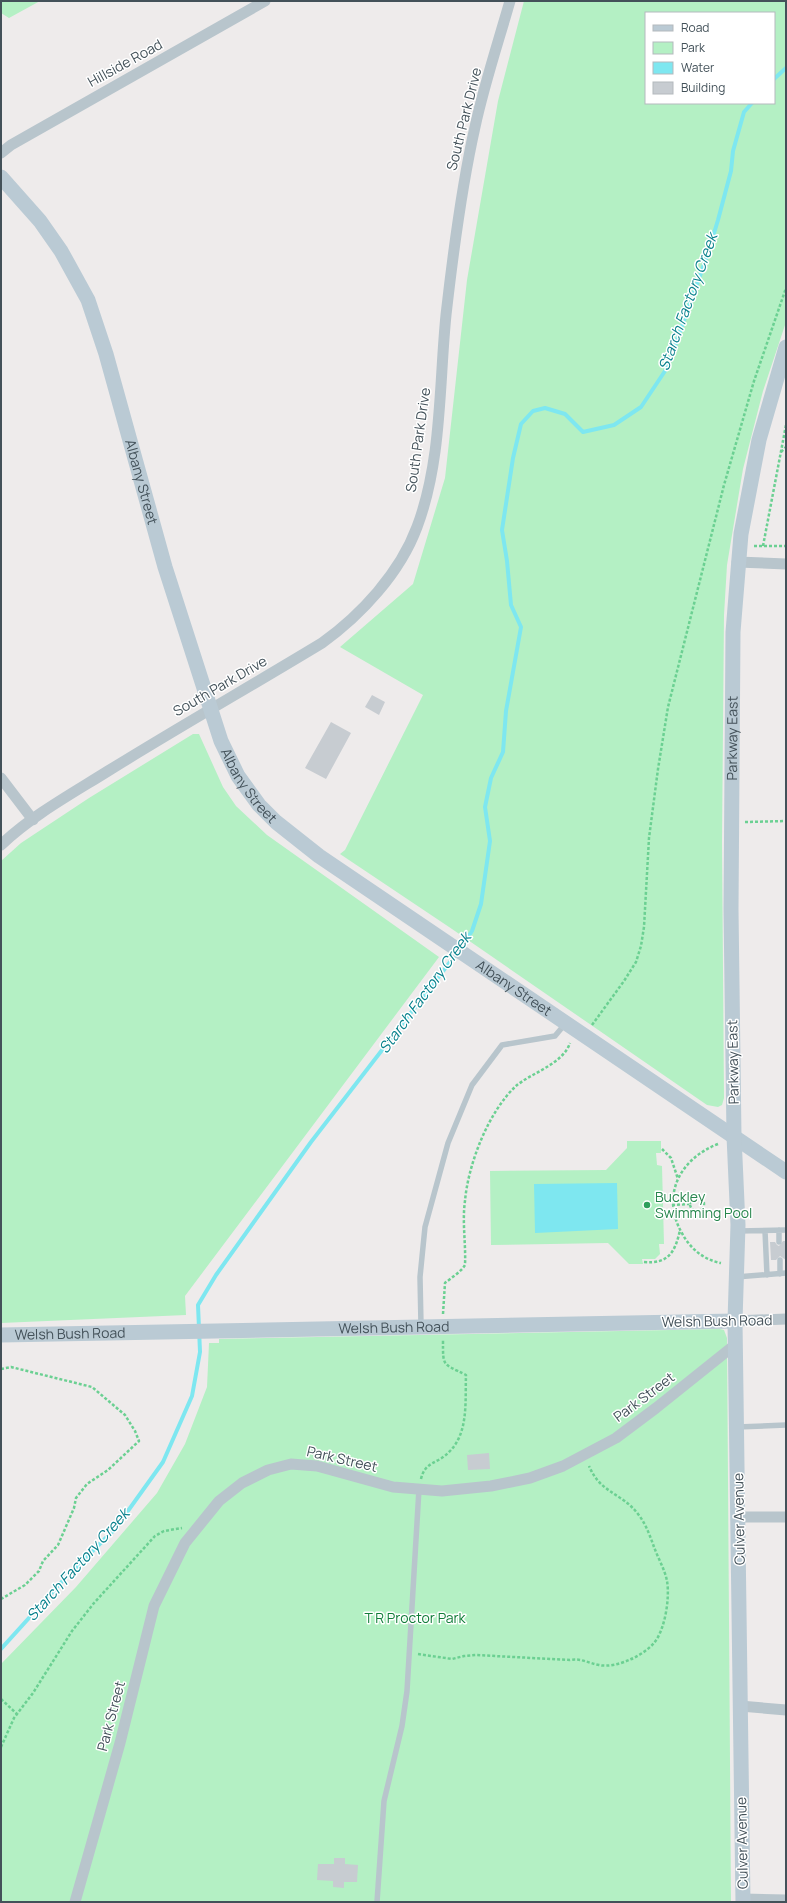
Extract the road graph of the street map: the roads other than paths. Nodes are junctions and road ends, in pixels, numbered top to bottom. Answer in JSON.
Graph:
{"nodes":[{"id":1,"x":265,"y":1,"type":"edge"},
{"id":2,"x":510,"y":1,"type":"edge"},
{"id":3,"x":1,"y":153,"type":"edge"},
{"id":4,"x":1,"y":177,"type":"edge"},
{"id":5,"x":786,"y":347,"type":"edge"},
{"id":6,"x":737,"y":562,"type":"junction"},
{"id":7,"x":786,"y":564,"type":"edge"},
{"id":8,"x":210,"y":710,"type":"junction"},
{"id":9,"x":1,"y":778,"type":"edge"},
{"id":10,"x":33,"y":820,"type":"junction"},
{"id":11,"x":1,"y":844,"type":"edge"},
{"id":12,"x":566,"y":1022,"type":"junction"},
{"id":13,"x":734,"y":1136,"type":"junction"},
{"id":14,"x":786,"y":1172,"type":"edge"},
{"id":15,"x":765,"y":1230,"type":"junction"},
{"id":16,"x":779,"y":1230,"type":"junction"},
{"id":17,"x":786,"y":1230,"type":"edge"},
{"id":18,"x":737,"y":1232,"type":"junction"},
{"id":19,"x":779,"y":1242,"type":"dead end"},
{"id":20,"x":780,"y":1260,"type":"dead end"},
{"id":21,"x":783,"y":1274,"type":"edge"},
{"id":22,"x":767,"y":1275,"type":"junction"},
{"id":23,"x":736,"y":1277,"type":"junction"},
{"id":24,"x":786,"y":1319,"type":"edge"},
{"id":25,"x":735,"y":1321,"type":"junction"},
{"id":26,"x":422,"y":1327,"type":"junction"},
{"id":27,"x":1,"y":1334,"type":"edge"},
{"id":28,"x":736,"y":1344,"type":"junction"},
{"id":29,"x":786,"y":1425,"type":"edge"},
{"id":30,"x":737,"y":1427,"type":"junction"},
{"id":31,"x":419,"y":1489,"type":"junction"},
{"id":32,"x":739,"y":1517,"type":"junction"},
{"id":33,"x":786,"y":1517,"type":"edge"},
{"id":34,"x":740,"y":1706,"type":"junction"},
{"id":35,"x":786,"y":1710,"type":"edge"},
{"id":36,"x":786,"y":1900,"type":"edge"},
{"id":37,"x":743,"y":1901,"type":"edge"},
{"id":38,"x":75,"y":1902,"type":"edge"},
{"id":39,"x":377,"y":1902,"type":"edge"}],
"edges":[{"from":1,"to":3,"type":"street","name":"Hillside Road"},
{"from":2,"to":8,"type":"street","name":"South Park Drive"},
{"from":4,"to":8,"type":"street","name":"Albany Street"},
{"from":5,"to":6,"type":"street","name":"Parkway East"},
{"from":6,"to":7,"type":"street"},
{"from":6,"to":13,"type":"street","name":"Parkway East"},
{"from":8,"to":10,"type":"street","name":"South Park Drive"},
{"from":8,"to":12,"type":"street","name":"Albany Street"},
{"from":9,"to":10,"type":"street"},
{"from":10,"to":11,"type":"street","name":"South Park Drive"},
{"from":12,"to":13,"type":"street","name":"Albany Street"},
{"from":12,"to":26,"type":"lane"},
{"from":13,"to":14,"type":"street","name":"Albany Street"},
{"from":13,"to":18,"type":"street","name":"Culver Avenue"},
{"from":15,"to":16,"type":"lane"},
{"from":15,"to":18,"type":"lane"},
{"from":15,"to":22,"type":"lane"},
{"from":16,"to":17,"type":"lane"},
{"from":16,"to":19,"type":"lane"},
{"from":18,"to":23,"type":"street","name":"Culver Avenue"},
{"from":20,"to":21,"type":"lane"},
{"from":21,"to":22,"type":"lane"},
{"from":22,"to":23,"type":"lane"},
{"from":23,"to":25,"type":"street","name":"Culver Avenue"},
{"from":24,"to":25,"type":"street","name":"Welsh Bush Road"},
{"from":25,"to":26,"type":"street","name":"Welsh Bush Road"},
{"from":25,"to":28,"type":"street","name":"Culver Avenue"},
{"from":26,"to":27,"type":"street","name":"Welsh Bush Road"},
{"from":28,"to":30,"type":"street","name":"Culver Avenue"},
{"from":28,"to":31,"type":"street","name":"Park Street"},
{"from":29,"to":30,"type":"lane"},
{"from":30,"to":32,"type":"street","name":"Culver Avenue"},
{"from":31,"to":38,"type":"street","name":"Park Street"},
{"from":31,"to":39,"type":"lane"},
{"from":32,"to":33,"type":"street"},
{"from":32,"to":34,"type":"street","name":"Culver Avenue"},
{"from":34,"to":35,"type":"street"},
{"from":34,"to":37,"type":"street","name":"Culver Avenue"},
{"from":36,"to":37,"type":"street"}]}
